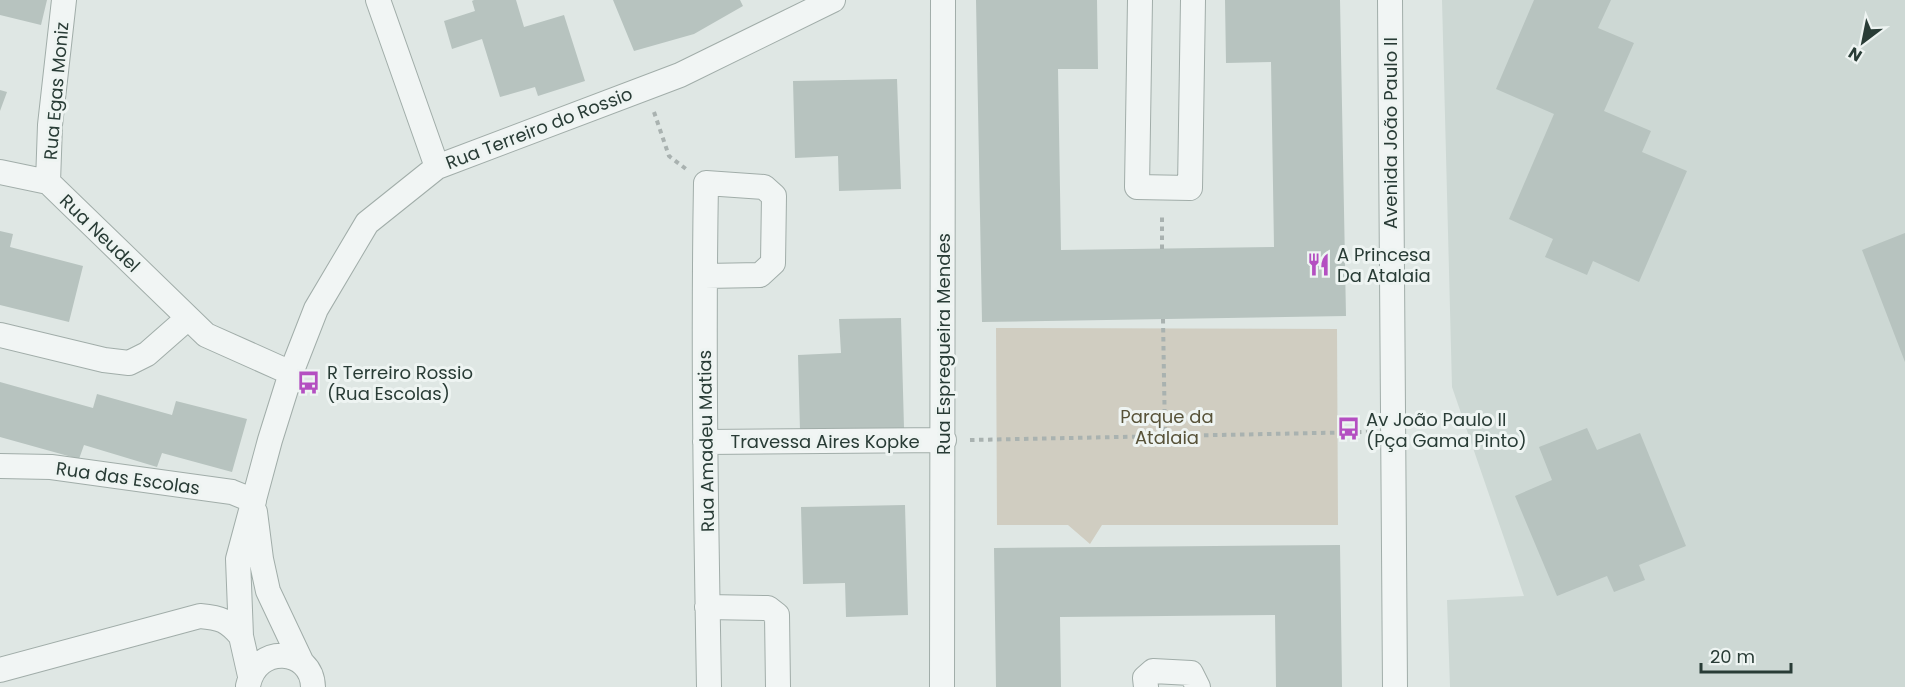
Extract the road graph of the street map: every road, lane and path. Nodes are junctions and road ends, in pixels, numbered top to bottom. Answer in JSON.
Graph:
{"nodes":[{"id":1,"x":64,"y":0,"type":"edge"},
{"id":2,"x":378,"y":0,"type":"edge"},
{"id":3,"x":833,"y":0,"type":"edge"},
{"id":4,"x":943,"y":0,"type":"edge"},
{"id":5,"x":1140,"y":0,"type":"edge"},
{"id":6,"x":1193,"y":0,"type":"edge"},
{"id":7,"x":1388,"y":4,"type":"edge"},
{"id":8,"x":646,"y":88,"type":"junction"},
{"id":9,"x":437,"y":167,"type":"junction"},
{"id":10,"x":0,"y":172,"type":"edge"},
{"id":11,"x":48,"y":182,"type":"junction"},
{"id":12,"x":706,"y":183,"type":"junction"},
{"id":13,"x":1163,"y":188,"type":"junction"},
{"id":14,"x":1162,"y":249,"type":"dead end"},
{"id":15,"x":705,"y":276,"type":"junction"},
{"id":16,"x":188,"y":318,"type":"junction"},
{"id":17,"x":1163,"y":319,"type":"dead end"},
{"id":18,"x":0,"y":335,"type":"edge"},
{"id":19,"x":291,"y":374,"type":"junction"},
{"id":20,"x":1392,"y":432,"type":"junction"},
{"id":21,"x":1165,"y":436,"type":"junction"},
{"id":22,"x":944,"y":440,"type":"junction"},
{"id":23,"x":705,"y":442,"type":"junction"},
{"id":24,"x":0,"y":466,"type":"edge"},
{"id":25,"x":254,"y":501,"type":"junction"},
{"id":26,"x":707,"y":607,"type":"junction"},
{"id":27,"x":241,"y":636,"type":"junction"},
{"id":28,"x":0,"y":670,"type":"edge"},
{"id":29,"x":311,"y":680,"type":"edge"},
{"id":30,"x":249,"y":682,"type":"edge"},
{"id":31,"x":709,"y":687,"type":"edge"},
{"id":32,"x":778,"y":687,"type":"edge"},
{"id":33,"x":942,"y":687,"type":"edge"},
{"id":34,"x":1146,"y":687,"type":"edge"},
{"id":35,"x":1198,"y":687,"type":"edge"},
{"id":36,"x":1395,"y":687,"type":"edge"}],
"edges":[{"from":1,"to":11,"type":"street","name":"Rua Egas Moniz"},
{"from":2,"to":9,"type":"street"},
{"from":3,"to":8,"type":"street","name":"Rua Terreiro do Rossio"},
{"from":4,"to":22,"type":"street","name":"Rua Espregueira Mendes"},
{"from":5,"to":13,"type":"street"},
{"from":6,"to":13,"type":"street"},
{"from":7,"to":20,"type":"street","name":"Avenida João Paulo II"},
{"from":8,"to":9,"type":"street","name":"Rua Terreiro do Rossio"},
{"from":8,"to":12,"type":"path"},
{"from":9,"to":19,"type":"street","name":"Rua Terreiro do Rossio"},
{"from":10,"to":11,"type":"street","name":"Rua Neudel"},
{"from":11,"to":16,"type":"street","name":"Rua Neudel"},
{"from":12,"to":15,"type":"street","name":"Rua Amadeu Matias"},
{"from":12,"to":15,"type":"street"},
{"from":13,"to":14,"type":"path"},
{"from":15,"to":23,"type":"street","name":"Rua Amadeu Matias"},
{"from":16,"to":18,"type":"street"},
{"from":16,"to":19,"type":"street","name":"Rua Neudel"},
{"from":17,"to":21,"type":"path"},
{"from":19,"to":25,"type":"street","name":"Rua Terreiro do Rossio"},
{"from":20,"to":21,"type":"path"},
{"from":20,"to":36,"type":"street","name":"Avenida João Paulo II"},
{"from":21,"to":22,"type":"path"},
{"from":22,"to":23,"type":"street","name":"Travessa Aires Kopke"},
{"from":22,"to":33,"type":"street","name":"Rua Espregueira Mendes"},
{"from":23,"to":26,"type":"street","name":"Rua Amadeu Matias"},
{"from":24,"to":25,"type":"street","name":"Rua das Escolas"},
{"from":25,"to":27,"type":"street","name":"Rua Terreiro do Rossio"},
{"from":25,"to":29,"type":"street"},
{"from":26,"to":31,"type":"street","name":"Rua Amadeu Matias"},
{"from":26,"to":32,"type":"street"},
{"from":27,"to":28,"type":"street"},
{"from":27,"to":30,"type":"street","name":"Rua Terreiro do Rossio"},
{"from":29,"to":30,"type":"street"},
{"from":34,"to":35,"type":"street"}]}
